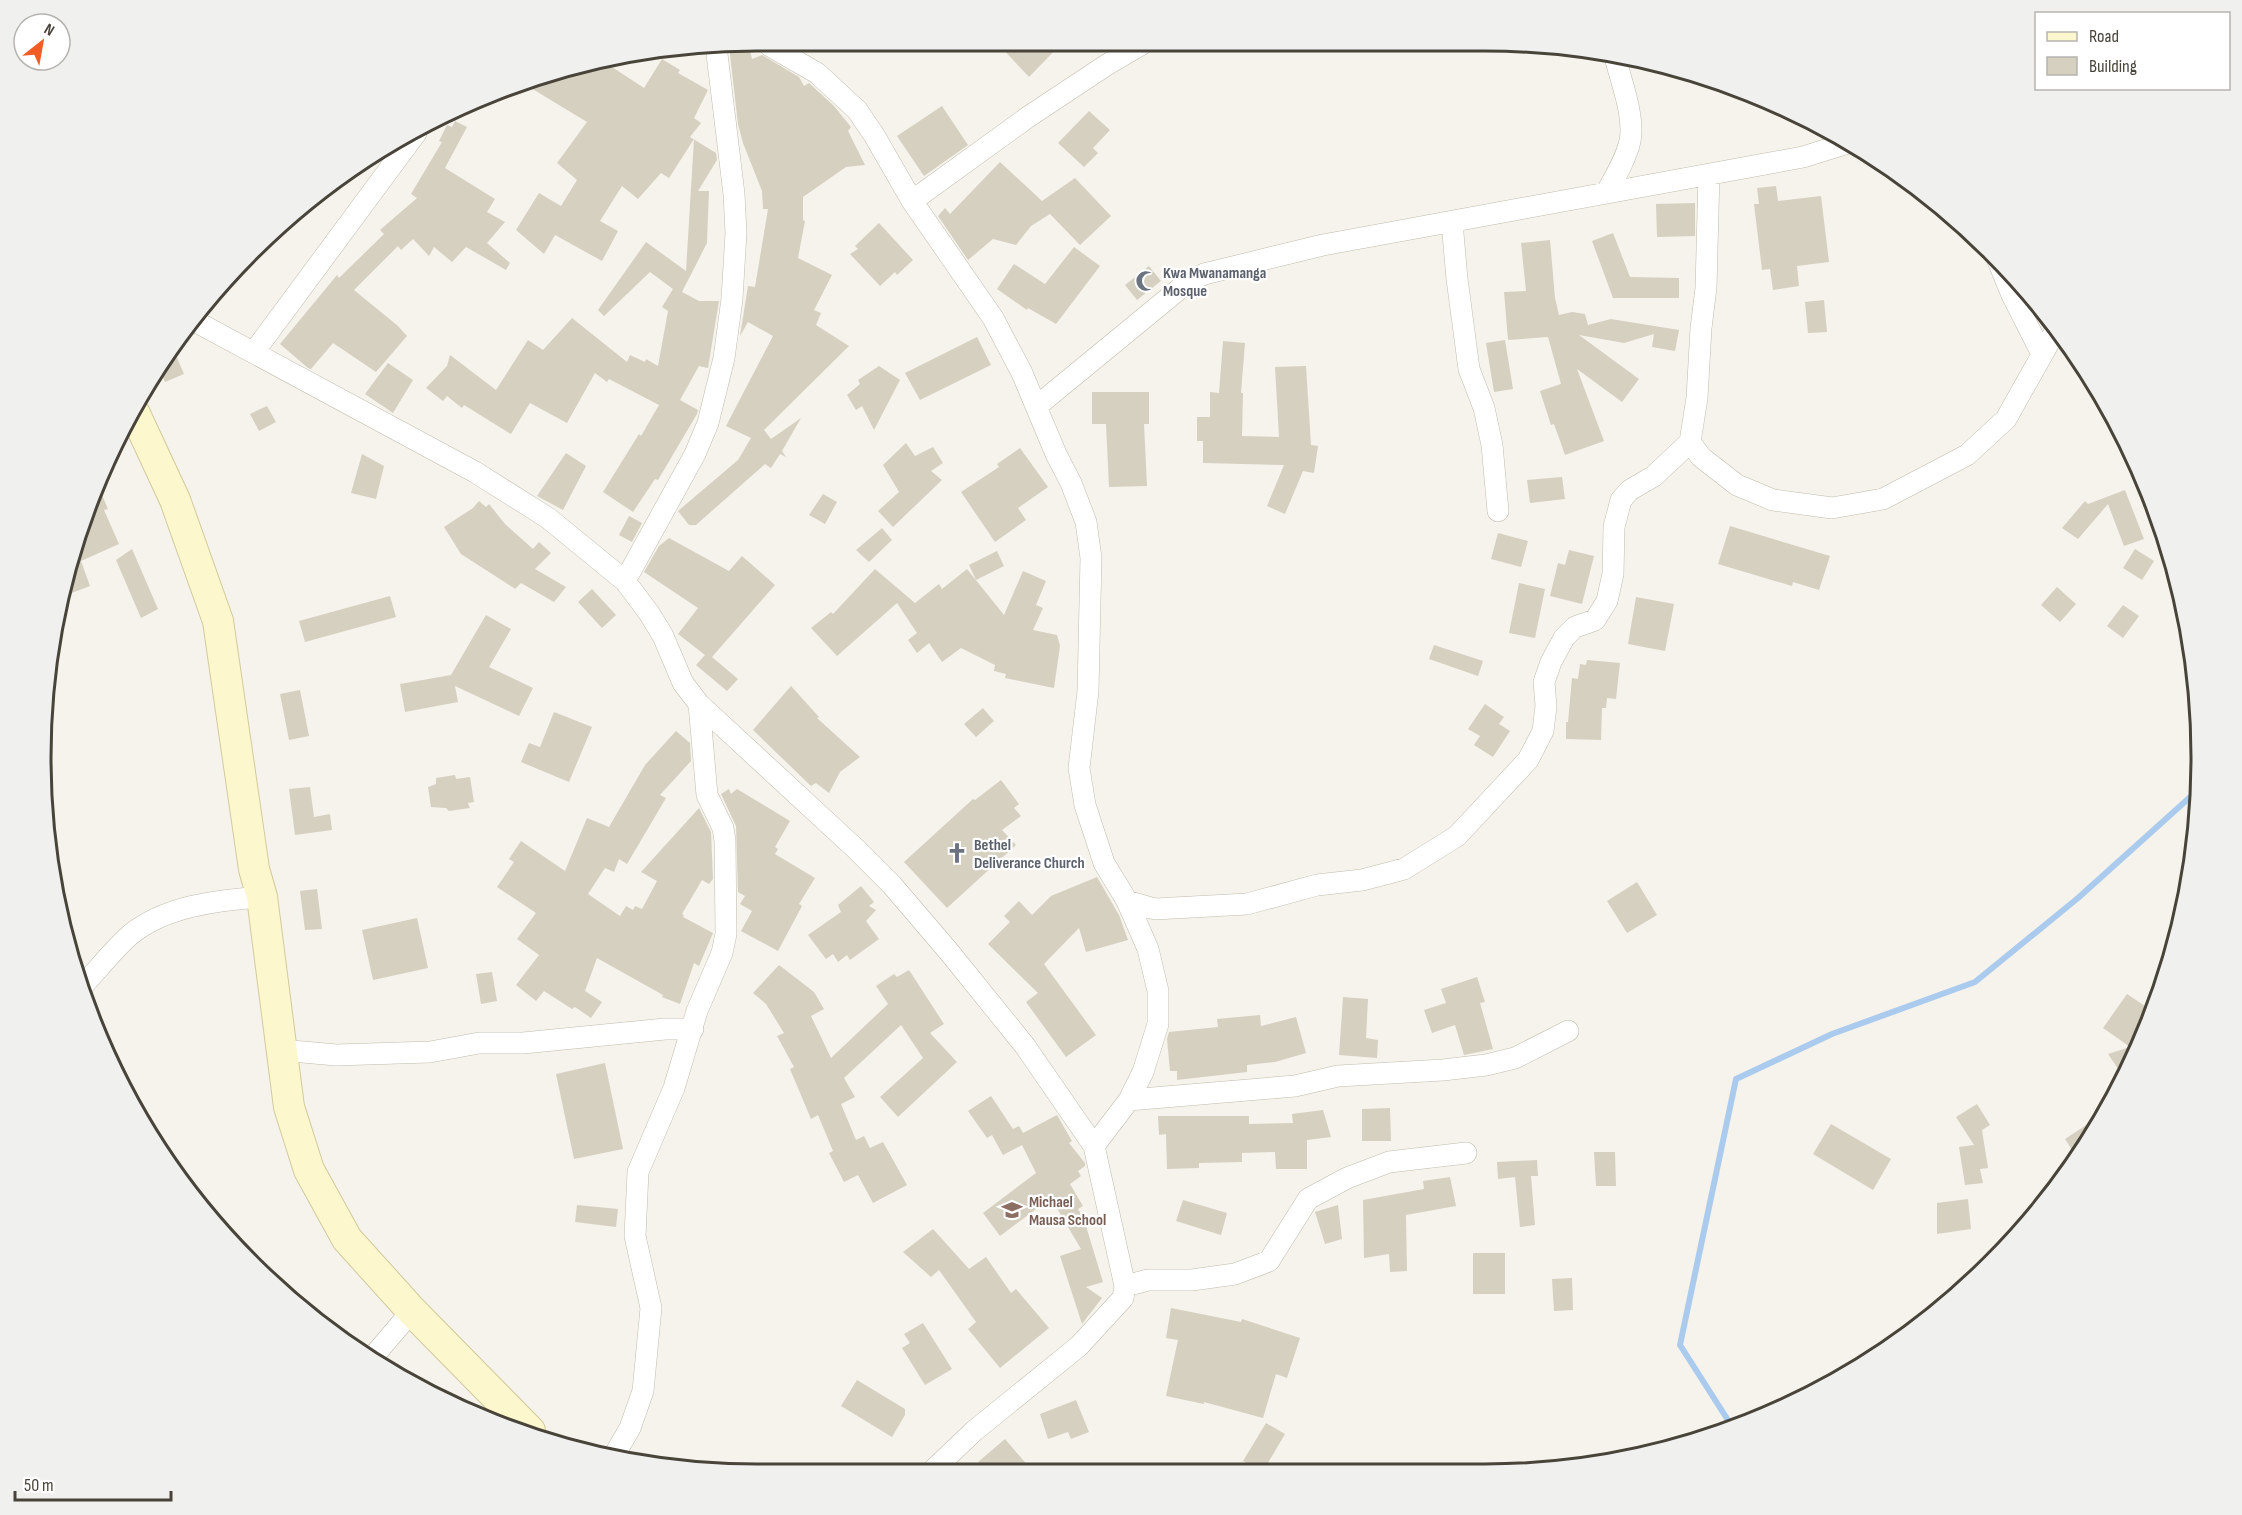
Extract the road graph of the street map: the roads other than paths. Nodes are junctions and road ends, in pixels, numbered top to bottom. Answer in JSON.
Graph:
{"nodes":[{"id":1,"x":779,"y":51,"type":"edge"},
{"id":2,"x":1130,"y":51,"type":"edge"},
{"id":3,"x":717,"y":53,"type":"edge"},
{"id":4,"x":1617,"y":64,"type":"edge"},
{"id":5,"x":408,"y":144,"type":"edge"},
{"id":6,"x":1838,"y":146,"type":"edge"},
{"id":7,"x":1709,"y":174,"type":"junction"},
{"id":8,"x":1606,"y":193,"type":"junction"},
{"id":9,"x":912,"y":201,"type":"junction"},
{"id":10,"x":1452,"y":222,"type":"junction"},
{"id":11,"x":2007,"y":282,"type":"edge"},
{"id":12,"x":200,"y":324,"type":"edge"},
{"id":13,"x":2052,"y":337,"type":"edge"},
{"id":14,"x":254,"y":352,"type":"junction"},
{"id":15,"x":2042,"y":354,"type":"junction"},
{"id":16,"x":1037,"y":406,"type":"junction"},
{"id":17,"x":138,"y":420,"type":"edge"},
{"id":18,"x":1690,"y":442,"type":"junction"},
{"id":19,"x":1498,"y":511,"type":"dead end"},
{"id":20,"x":624,"y":581,"type":"junction"},
{"id":21,"x":699,"y":704,"type":"junction"},
{"id":22,"x":262,"y":897,"type":"junction"},
{"id":23,"x":1127,"y":902,"type":"junction"},
{"id":24,"x":87,"y":981,"type":"edge"},
{"id":25,"x":693,"y":1029,"type":"junction"},
{"id":26,"x":1568,"y":1031,"type":"dead end"},
{"id":27,"x":281,"y":1050,"type":"junction"},
{"id":28,"x":1129,"y":1100,"type":"junction"},
{"id":29,"x":1094,"y":1146,"type":"junction"},
{"id":30,"x":1466,"y":1153,"type":"dead end"},
{"id":31,"x":1125,"y":1286,"type":"junction"},
{"id":32,"x":412,"y":1311,"type":"junction"},
{"id":33,"x":377,"y":1352,"type":"edge"},
{"id":34,"x":524,"y":1424,"type":"edge"},
{"id":35,"x":618,"y":1449,"type":"edge"},
{"id":36,"x":939,"y":1464,"type":"edge"}],
"edges":[{"from":1,"to":9,"type":"street"},
{"from":2,"to":9,"type":"street"},
{"from":3,"to":20,"type":"street"},
{"from":4,"to":8,"type":"street"},
{"from":5,"to":14,"type":"street"},
{"from":6,"to":7,"type":"street"},
{"from":7,"to":8,"type":"street"},
{"from":7,"to":18,"type":"street"},
{"from":8,"to":10,"type":"street"},
{"from":9,"to":16,"type":"street"},
{"from":10,"to":16,"type":"street"},
{"from":10,"to":19,"type":"street"},
{"from":11,"to":15,"type":"street"},
{"from":12,"to":14,"type":"street"},
{"from":13,"to":15,"type":"street"},
{"from":14,"to":20,"type":"street"},
{"from":15,"to":18,"type":"street"},
{"from":16,"to":23,"type":"street"},
{"from":17,"to":22,"type":"street"},
{"from":18,"to":23,"type":"street"},
{"from":20,"to":21,"type":"street"},
{"from":21,"to":25,"type":"street"},
{"from":21,"to":29,"type":"street"},
{"from":22,"to":24,"type":"street"},
{"from":22,"to":27,"type":"street"},
{"from":23,"to":28,"type":"street"},
{"from":25,"to":27,"type":"street"},
{"from":25,"to":35,"type":"street"},
{"from":26,"to":28,"type":"street"},
{"from":27,"to":32,"type":"street"},
{"from":28,"to":29,"type":"street"},
{"from":29,"to":31,"type":"street"},
{"from":30,"to":31,"type":"street"},
{"from":31,"to":36,"type":"street"},
{"from":32,"to":33,"type":"street"},
{"from":32,"to":34,"type":"street"}]}
